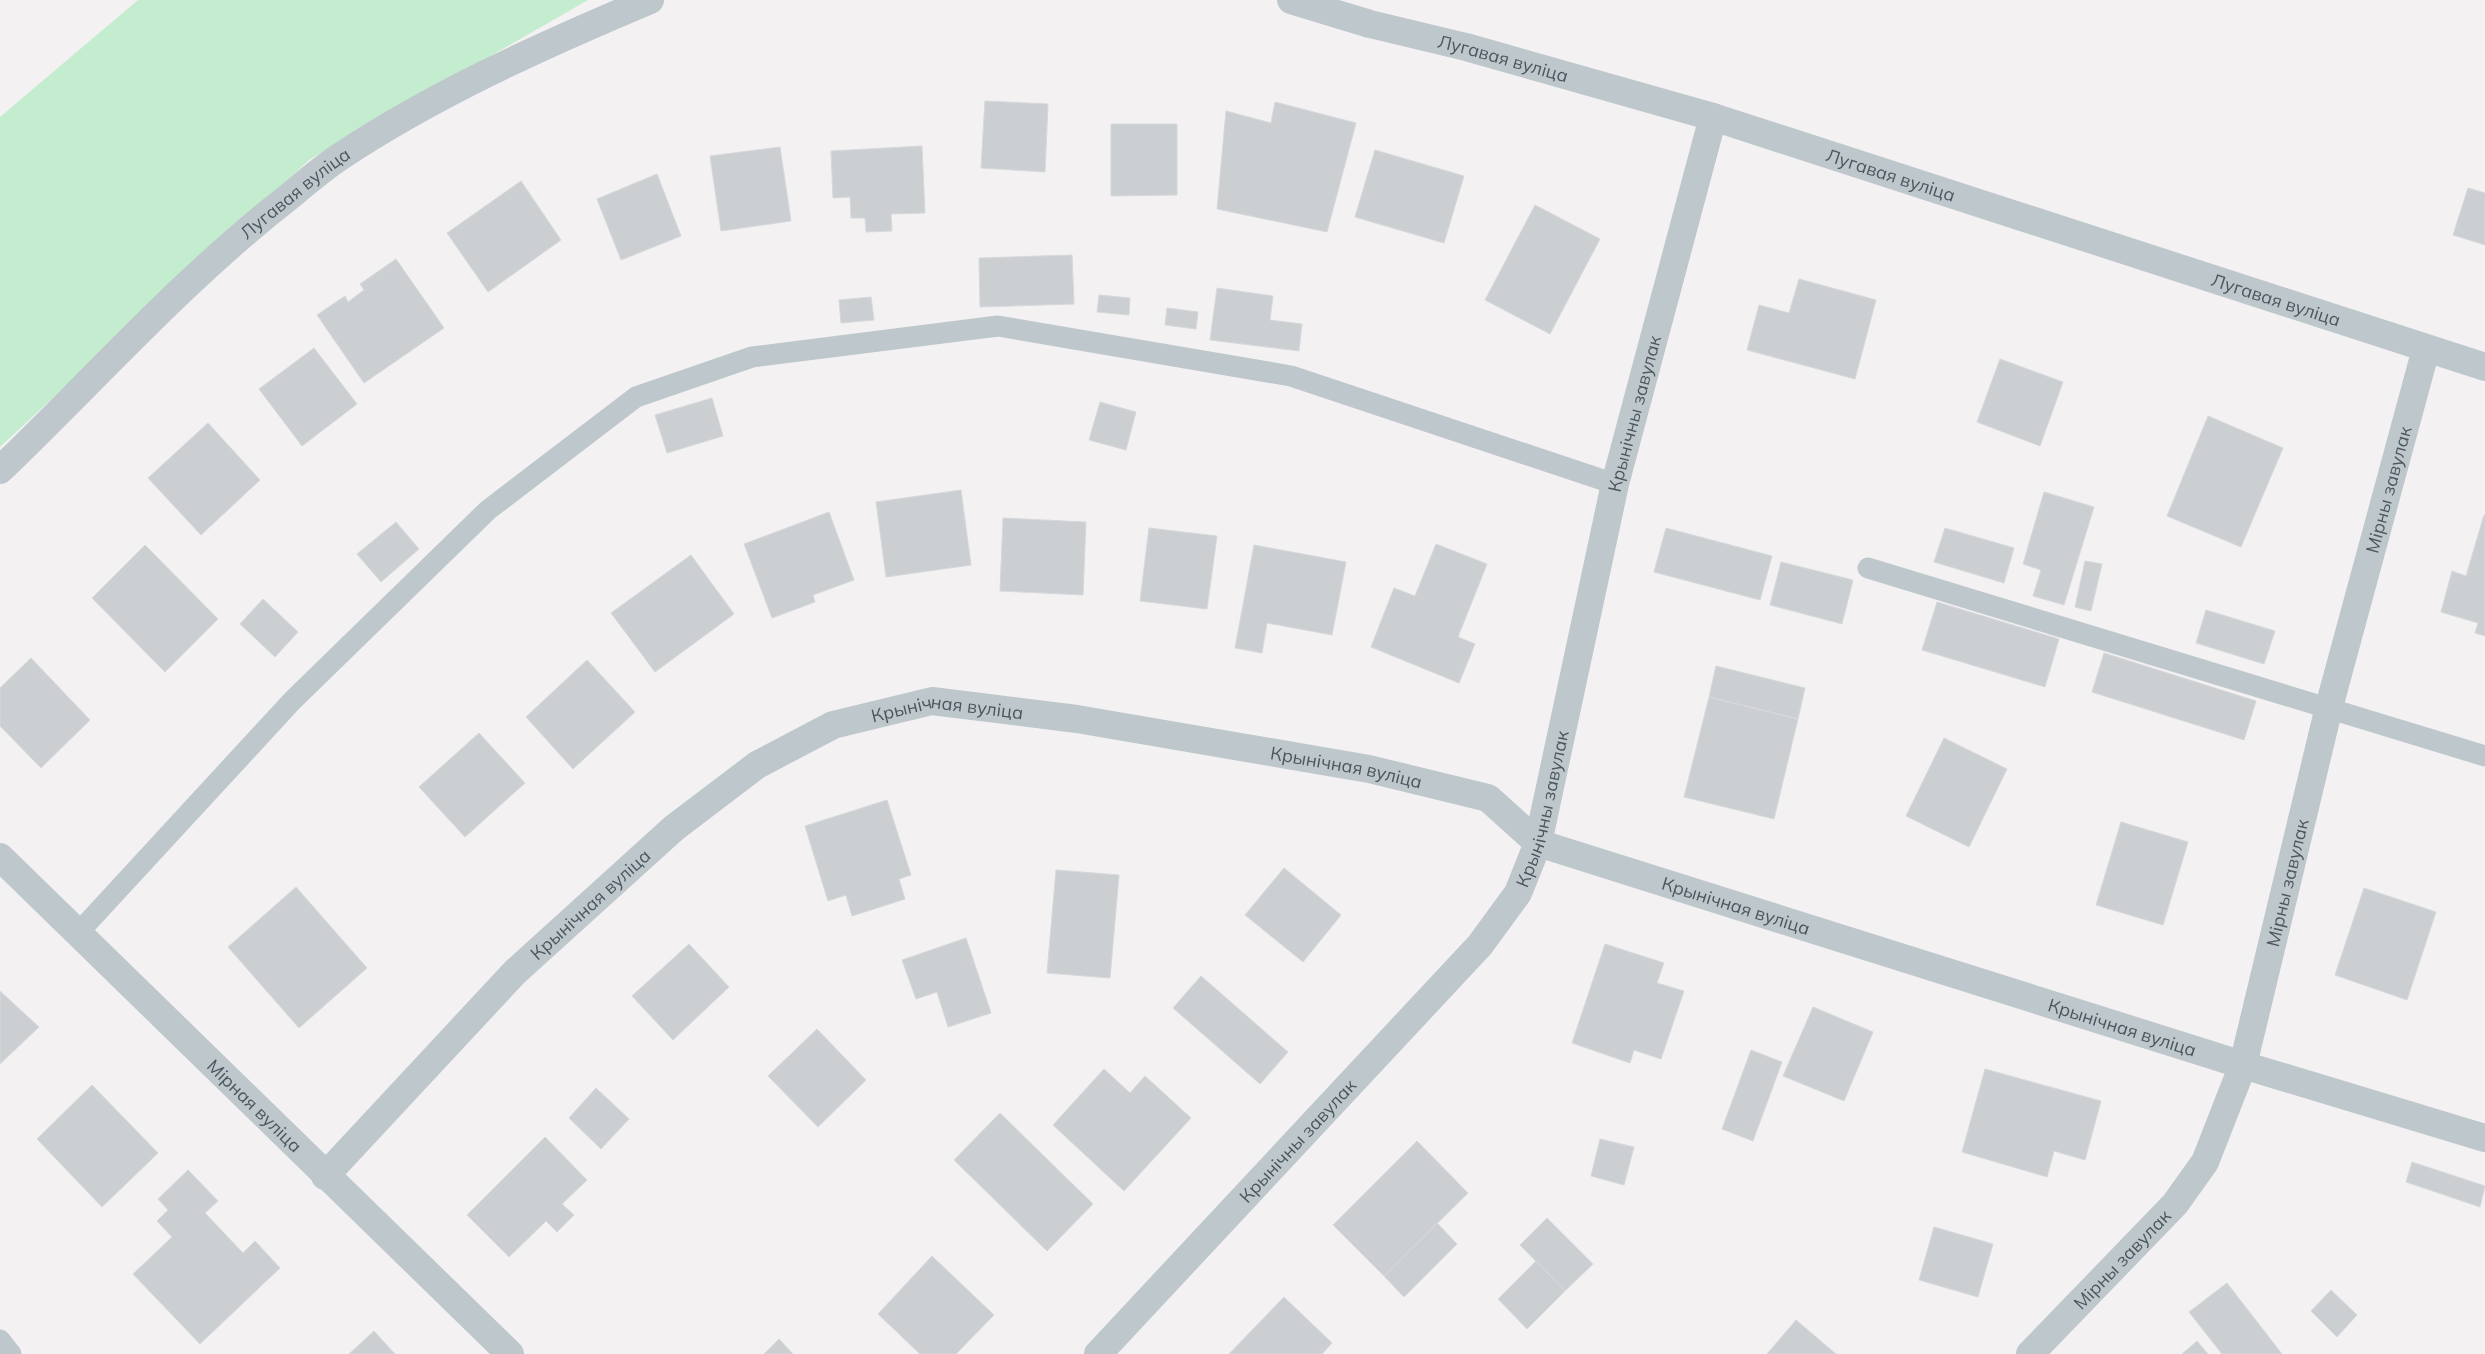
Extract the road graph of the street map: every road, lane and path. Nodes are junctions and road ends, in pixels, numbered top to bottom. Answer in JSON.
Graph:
{"nodes":[{"id":1,"x":650,"y":0,"type":"edge"},
{"id":2,"x":1291,"y":0,"type":"edge"},
{"id":3,"x":1713,"y":117,"type":"junction"},
{"id":4,"x":2426,"y":349,"type":"junction"},
{"id":5,"x":2485,"y":367,"type":"edge"},
{"id":6,"x":0,"y":470,"type":"edge"},
{"id":7,"x":1615,"y":484,"type":"junction"},
{"id":8,"x":1868,"y":568,"type":"dead end"},
{"id":9,"x":2329,"y":707,"type":"junction"},
{"id":10,"x":2485,"y":756,"type":"edge"},
{"id":11,"x":1538,"y":843,"type":"junction"},
{"id":12,"x":0,"y":858,"type":"edge"},
{"id":13,"x":79,"y":932,"type":"junction"},
{"id":14,"x":2243,"y":1065,"type":"junction"},
{"id":15,"x":2485,"y":1138,"type":"edge"},
{"id":16,"x":325,"y":1176,"type":"junction"},
{"id":17,"x":0,"y":1340,"type":"edge"},
{"id":18,"x":11,"y":1354,"type":"edge"},
{"id":19,"x":510,"y":1354,"type":"edge"},
{"id":20,"x":1098,"y":1354,"type":"edge"},
{"id":21,"x":2030,"y":1354,"type":"edge"}],
"edges":[{"from":1,"to":6,"type":"street","name":"Лугавая вуліца"},
{"from":2,"to":3,"type":"street","name":"Лугавая вуліца"},
{"from":3,"to":4,"type":"street","name":"Лугавая вуліца"},
{"from":3,"to":7,"type":"street","name":"Крынічны завулак"},
{"from":4,"to":5,"type":"street","name":"Лугавая вуліца"},
{"from":4,"to":9,"type":"street","name":"Мірны завулак"},
{"from":7,"to":11,"type":"street","name":"Крынічны завулак"},
{"from":7,"to":13,"type":"lane"},
{"from":8,"to":9,"type":"lane"},
{"from":9,"to":10,"type":"lane"},
{"from":9,"to":14,"type":"street","name":"Мірны завулак"},
{"from":11,"to":14,"type":"street","name":"Крынічная вуліца"},
{"from":11,"to":16,"type":"street","name":"Крынічная вуліца"},
{"from":11,"to":20,"type":"street","name":"Крынічны завулак"},
{"from":12,"to":13,"type":"street","name":"Мірная вуліца"},
{"from":13,"to":16,"type":"street","name":"Мірная вуліца"},
{"from":14,"to":15,"type":"street","name":"Крынічная вуліца"},
{"from":14,"to":21,"type":"street","name":"Мірны завулак"},
{"from":16,"to":19,"type":"street","name":"Мірная вуліца"},
{"from":17,"to":18,"type":"lane"}]}
